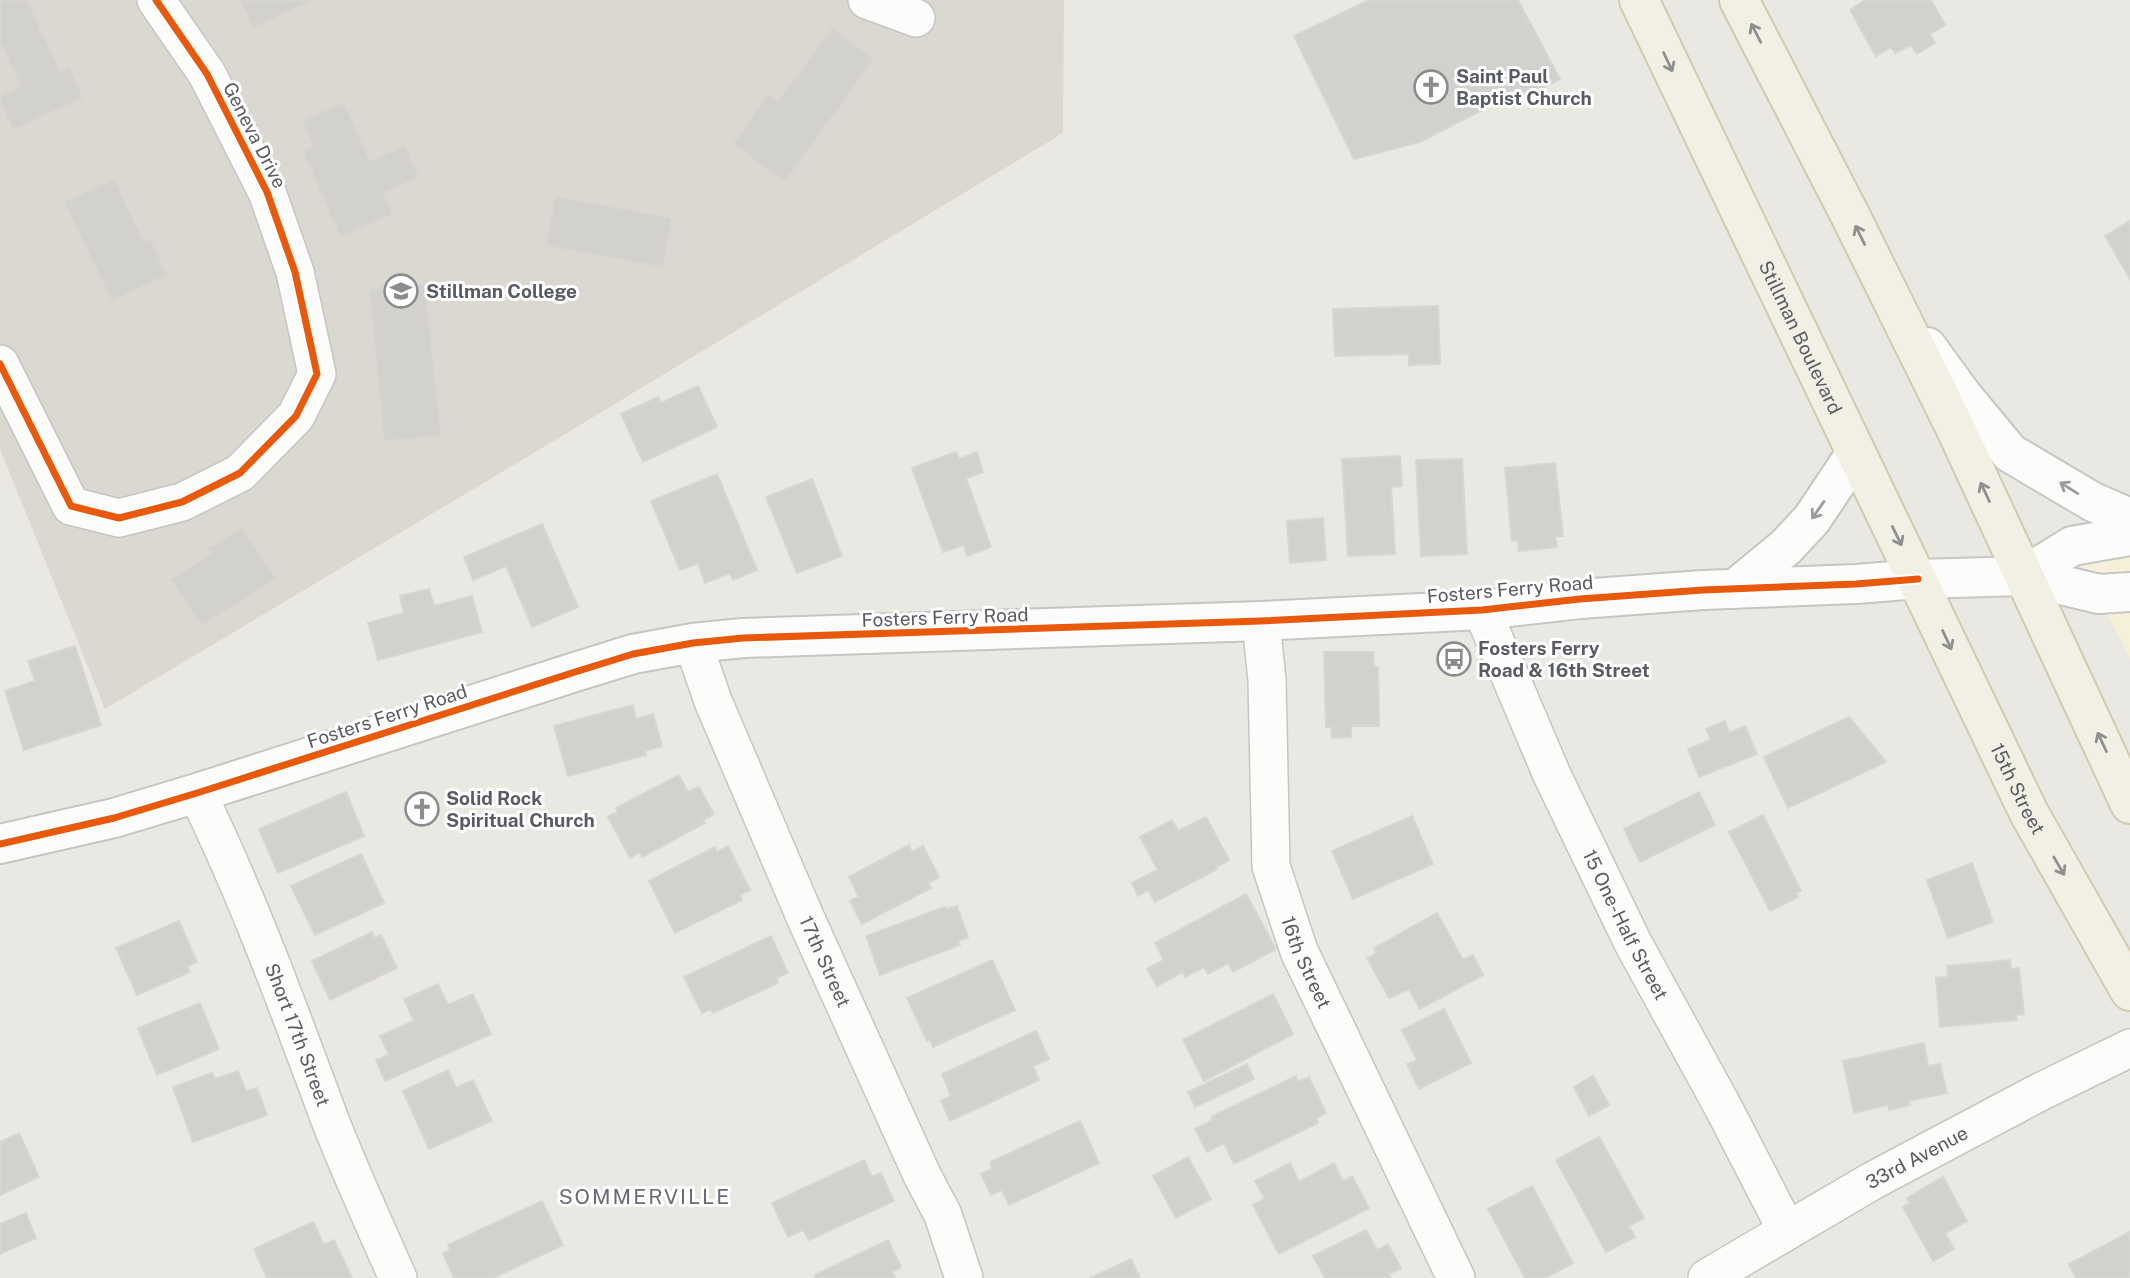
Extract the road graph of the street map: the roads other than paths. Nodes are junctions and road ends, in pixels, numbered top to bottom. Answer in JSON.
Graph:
{"nodes":[{"id":1,"x":156,"y":0,"type":"edge"},
{"id":2,"x":867,"y":0,"type":"edge"},
{"id":3,"x":1639,"y":0,"type":"edge"},
{"id":4,"x":1740,"y":0,"type":"edge"},
{"id":5,"x":916,"y":18,"type":"dead end"},
{"id":6,"x":1890,"y":297,"type":"junction"},
{"id":7,"x":0,"y":364,"type":"edge"},
{"id":8,"x":1856,"y":453,"type":"junction"},
{"id":9,"x":2130,"y":518,"type":"edge"},
{"id":10,"x":2130,"y":536,"type":"edge"},
{"id":11,"x":2024,"y":576,"type":"junction"},
{"id":12,"x":1918,"y":579,"type":"junction"},
{"id":13,"x":1735,"y":589,"type":"junction"},
{"id":14,"x":2130,"y":592,"type":"edge"},
{"id":15,"x":1482,"y":610,"type":"junction"},
{"id":16,"x":1261,"y":621,"type":"junction"},
{"id":17,"x":693,"y":643,"type":"junction"},
{"id":18,"x":197,"y":793,"type":"junction"},
{"id":19,"x":2130,"y":804,"type":"edge"},
{"id":20,"x":0,"y":844,"type":"edge"},
{"id":21,"x":2130,"y":991,"type":"edge"},
{"id":22,"x":2130,"y":1048,"type":"edge"},
{"id":23,"x":1787,"y":1231,"type":"junction"},
{"id":24,"x":398,"y":1278,"type":"edge"},
{"id":25,"x":964,"y":1278,"type":"edge"},
{"id":26,"x":1456,"y":1278,"type":"edge"},
{"id":27,"x":1707,"y":1278,"type":"edge"}],
"edges":[{"from":1,"to":7,"type":"street","name":"Geneva Drive"},
{"from":2,"to":5,"type":"street"},
{"from":3,"to":8,"type":"main road","name":"Stillman Boulevard","one_way":true},
{"from":6,"to":4,"type":"main road","one_way":true},
{"from":9,"to":6,"type":"street","one_way":true},
{"from":11,"to":6,"type":"main road","one_way":true},
{"from":8,"to":12,"type":"main road","name":"Stillman Boulevard","one_way":true},
{"from":8,"to":13,"type":"street","one_way":true},
{"from":10,"to":11,"type":"street"},
{"from":11,"to":12,"type":"street"},
{"from":11,"to":14,"type":"street"},
{"from":19,"to":11,"type":"main road","one_way":true},
{"from":12,"to":13,"type":"street","name":"Fosters Ferry Road"},
{"from":12,"to":21,"type":"main road","name":"15th Street","one_way":true},
{"from":13,"to":15,"type":"street","name":"Fosters Ferry Road"},
{"from":15,"to":16,"type":"street","name":"Fosters Ferry Road"},
{"from":15,"to":23,"type":"street","name":"15 One-Half Street"},
{"from":16,"to":17,"type":"street","name":"Fosters Ferry Road"},
{"from":16,"to":26,"type":"street","name":"16th Street"},
{"from":17,"to":18,"type":"street","name":"Fosters Ferry Road"},
{"from":17,"to":25,"type":"street","name":"17th Street"},
{"from":18,"to":20,"type":"street","name":"Fosters Ferry Road"},
{"from":18,"to":24,"type":"street","name":"Short 17th Street"},
{"from":22,"to":23,"type":"street","name":"33rd Avenue"},
{"from":23,"to":27,"type":"street","name":"33rd Avenue"}]}
